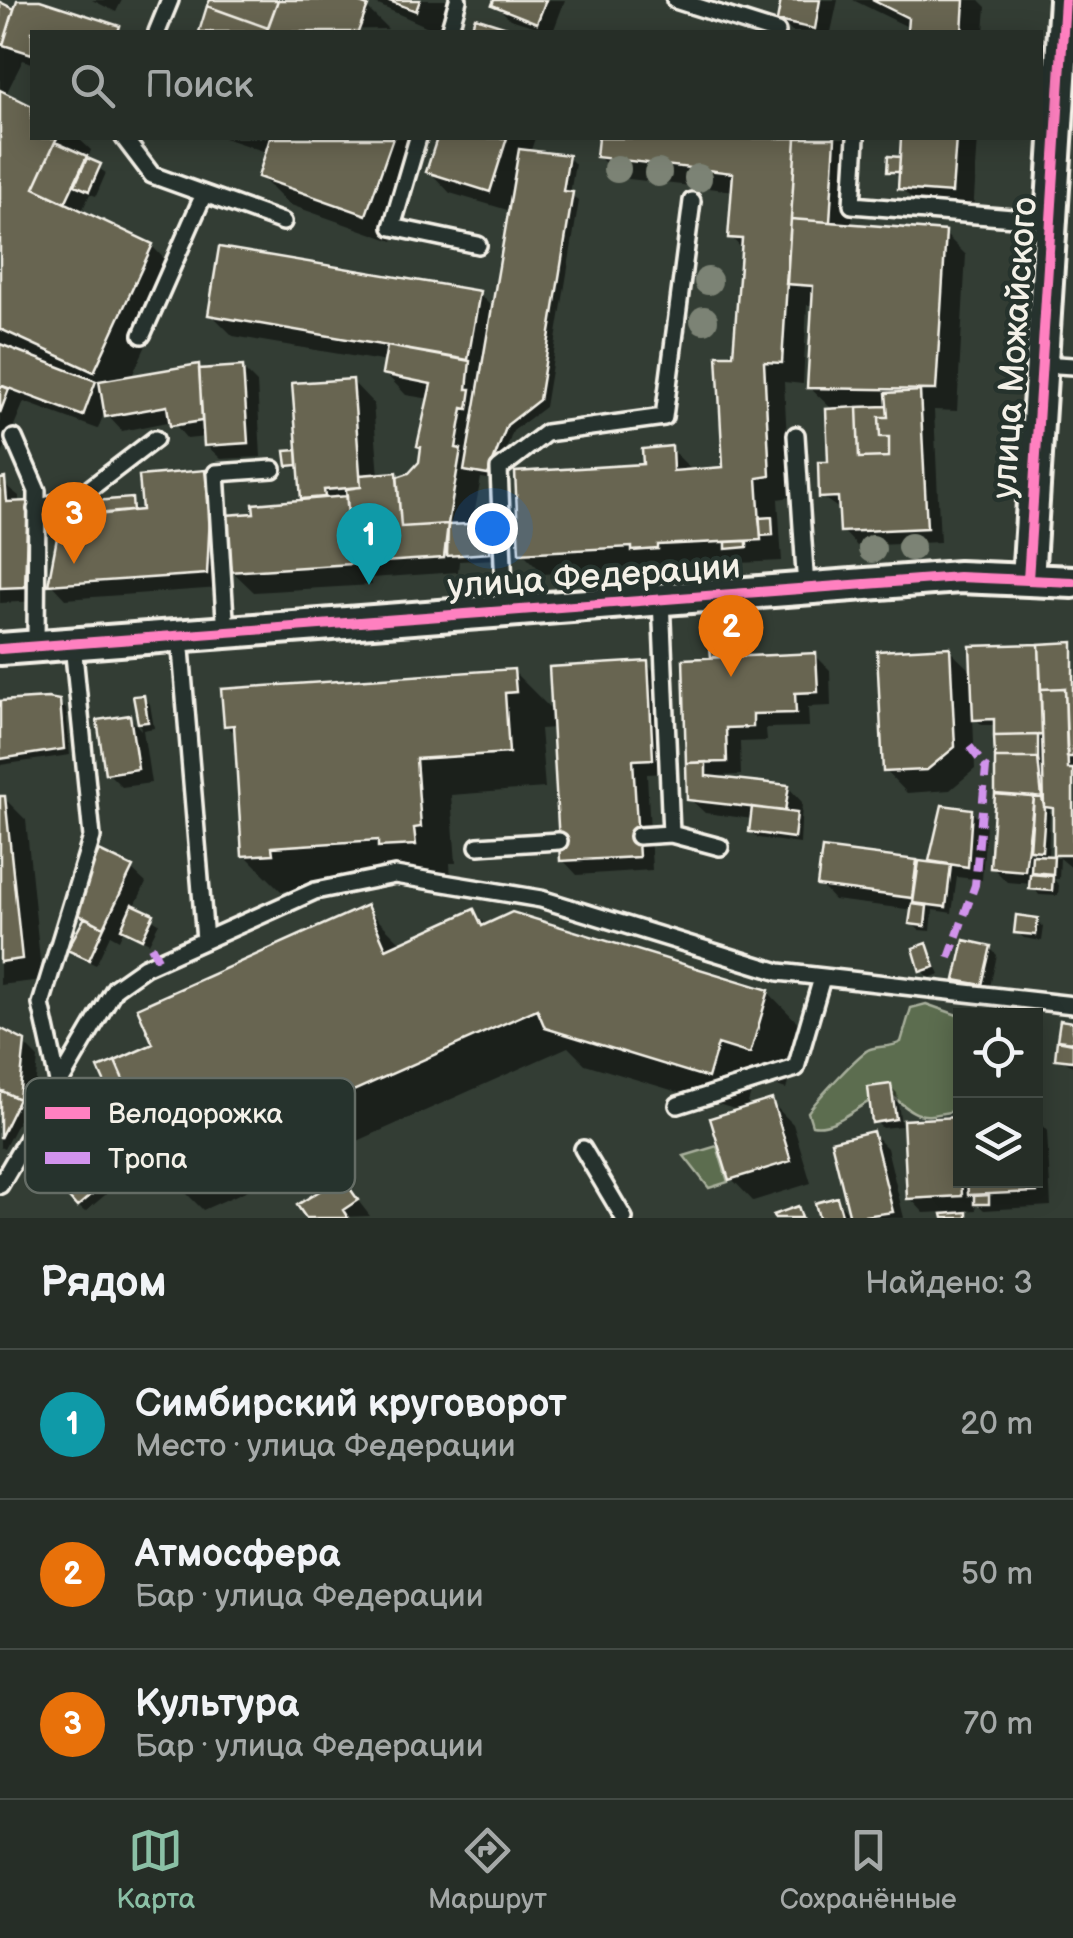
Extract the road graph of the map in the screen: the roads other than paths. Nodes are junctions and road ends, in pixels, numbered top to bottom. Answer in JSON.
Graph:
{"nodes":[{"id":1,"x":170,"y":0,"type":"edge"},
{"id":2,"x":458,"y":0,"type":"edge"},
{"id":3,"x":675,"y":0,"type":"edge"},
{"id":4,"x":1066,"y":0,"type":"edge"},
{"id":5,"x":159,"y":30,"type":"edge"},
{"id":6,"x":449,"y":30,"type":"edge"},
{"id":7,"x":772,"y":30,"type":"edge"},
{"id":8,"x":126,"y":140,"type":"edge"},
{"id":9,"x":417,"y":140,"type":"edge"},
{"id":10,"x":856,"y":140,"type":"edge"},
{"id":11,"x":204,"y":194,"type":"junction"},
{"id":12,"x":692,"y":201,"type":"dead end"},
{"id":13,"x":1051,"y":221,"type":"junction"},
{"id":14,"x":283,"y":222,"type":"dead end"},
{"id":15,"x":478,"y":245,"type":"dead end"},
{"id":16,"x":142,"y":335,"type":"dead end"},
{"id":17,"x":1042,"y":364,"type":"junction"},
{"id":18,"x":1073,"y":366,"type":"edge"},
{"id":19,"x":796,"y":435,"type":"dead end"},
{"id":20,"x":14,"y":438,"type":"dead end"},
{"id":21,"x":155,"y":439,"type":"dead end"},
{"id":22,"x":272,"y":468,"type":"dead end"},
{"id":23,"x":36,"y":509,"type":"junction"},
{"id":24,"x":1028,"y":580,"type":"junction"},
{"id":25,"x":1073,"y":582,"type":"edge"},
{"id":26,"x":806,"y":588,"type":"junction"},
{"id":27,"x":661,"y":600,"type":"junction"},
{"id":28,"x":505,"y":612,"type":"junction"},
{"id":29,"x":226,"y":634,"type":"junction"},
{"id":30,"x":180,"y":637,"type":"junction"},
{"id":31,"x":73,"y":644,"type":"junction"},
{"id":32,"x":36,"y":646,"type":"junction"},
{"id":33,"x":0,"y":648,"type":"edge"},
{"id":34,"x":671,"y":834,"type":"junction"},
{"id":35,"x":638,"y":836,"type":"dead end"},
{"id":36,"x":559,"y":841,"type":"dead end"},
{"id":37,"x":478,"y":846,"type":"dead end"},
{"id":38,"x":720,"y":846,"type":"dead end"},
{"id":39,"x":205,"y":940,"type":"junction"},
{"id":40,"x":822,"y":978,"type":"junction"},
{"id":41,"x":1073,"y":1005,"type":"edge"},
{"id":42,"x":57,"y":1078,"type":"edge"},
{"id":43,"x":60,"y":1078,"type":"edge"},
{"id":44,"x":678,"y":1105,"type":"dead end"},
{"id":45,"x":25,"y":1144,"type":"edge"},
{"id":46,"x":583,"y":1149,"type":"dead end"},
{"id":47,"x":0,"y":1185,"type":"edge"},
{"id":48,"x":624,"y":1218,"type":"edge"}],
"edges":[{"from":1,"to":5,"type":"lane"},
{"from":2,"to":6,"type":"lane"},
{"from":3,"to":7,"type":"lane"},
{"from":4,"to":13,"type":"street","name":"улица Можайского"},
{"from":8,"to":11,"type":"lane"},
{"from":9,"to":15,"type":"lane"},
{"from":10,"to":13,"type":"lane"},
{"from":11,"to":14,"type":"lane"},
{"from":11,"to":16,"type":"lane"},
{"from":12,"to":28,"type":"lane"},
{"from":13,"to":17,"type":"street","name":"улица Можайского"},
{"from":17,"to":18,"type":"lane"},
{"from":17,"to":24,"type":"street","name":"улица Можайского"},
{"from":19,"to":26,"type":"lane"},
{"from":20,"to":23,"type":"lane"},
{"from":21,"to":23,"type":"lane"},
{"from":22,"to":29,"type":"lane"},
{"from":23,"to":32,"type":"lane"},
{"from":24,"to":25,"type":"street","name":"улица Федерации"},
{"from":24,"to":26,"type":"street","name":"улица Федерации"},
{"from":26,"to":27,"type":"street","name":"улица Федерации"},
{"from":27,"to":28,"type":"street","name":"улица Федерации"},
{"from":27,"to":34,"type":"lane"},
{"from":28,"to":29,"type":"street","name":"улица Федерации"},
{"from":29,"to":30,"type":"street","name":"улица Федерации"},
{"from":30,"to":31,"type":"street","name":"улица Федерации"},
{"from":30,"to":39,"type":"lane"},
{"from":31,"to":32,"type":"street","name":"улица Федерации"},
{"from":31,"to":42,"type":"lane"},
{"from":32,"to":33,"type":"street","name":"улица Федерации"},
{"from":34,"to":35,"type":"lane"},
{"from":34,"to":38,"type":"lane"},
{"from":36,"to":37,"type":"lane"},
{"from":39,"to":40,"type":"lane"},
{"from":39,"to":43,"type":"lane"},
{"from":40,"to":41,"type":"lane"},
{"from":40,"to":44,"type":"lane"},
{"from":45,"to":47,"type":"lane"},
{"from":46,"to":48,"type":"lane"}]}
